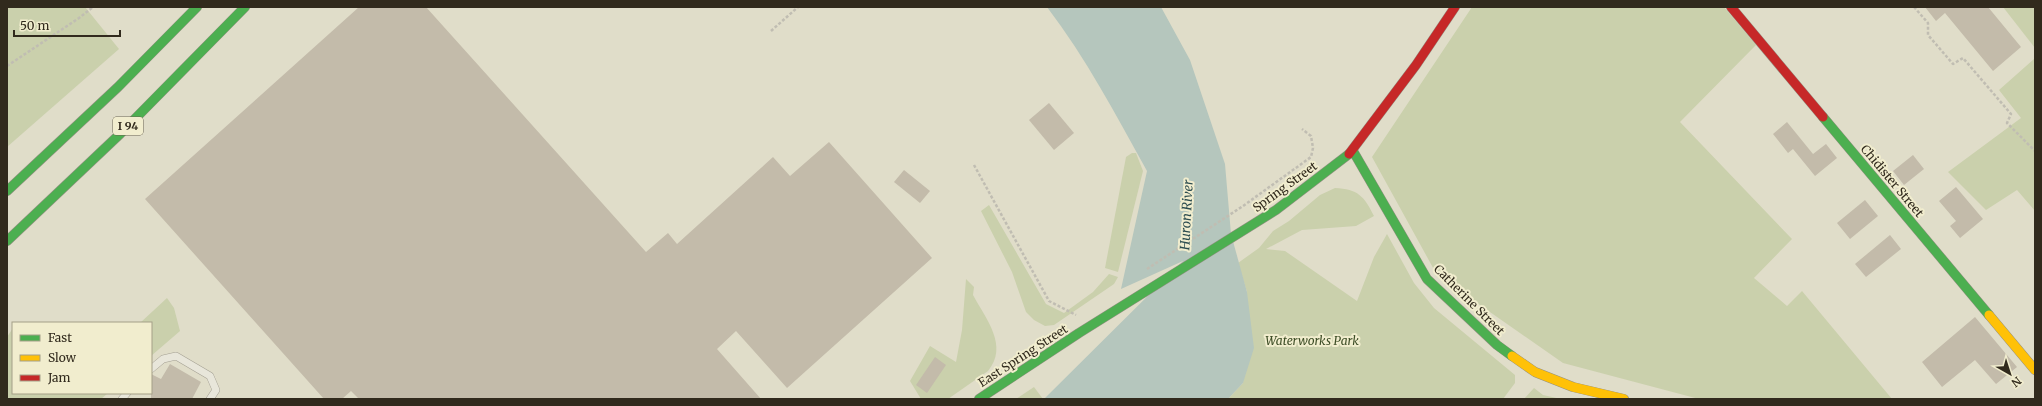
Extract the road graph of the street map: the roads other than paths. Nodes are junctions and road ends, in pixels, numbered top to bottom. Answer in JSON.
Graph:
{"nodes":[{"id":1,"x":197,"y":7,"type":"edge"},
{"id":2,"x":245,"y":7,"type":"edge"},
{"id":3,"x":1455,"y":7,"type":"edge"},
{"id":4,"x":1731,"y":7,"type":"edge"},
{"id":5,"x":1353,"y":151,"type":"junction"},
{"id":6,"x":7,"y":191,"type":"edge"},
{"id":7,"x":7,"y":241,"type":"edge"},
{"id":8,"x":1079,"y":333,"type":"joint"},
{"id":9,"x":152,"y":368,"type":"edge"},
{"id":10,"x":2035,"y":370,"type":"edge"},
{"id":11,"x":210,"y":399,"type":"edge"},
{"id":12,"x":979,"y":399,"type":"edge"},
{"id":13,"x":1624,"y":399,"type":"edge"}],
"edges":[{"from":1,"to":6,"type":"main road"},
{"from":2,"to":7,"type":"main road","number":"I 94"},
{"from":3,"to":5,"type":"main road","name":"Spring Street"},
{"from":4,"to":10,"type":"main road","name":"Chidister Street"},
{"from":5,"to":8,"type":"main road","name":"Spring Street"},
{"from":5,"to":13,"type":"main road","name":"Catherine Street"},
{"from":8,"to":12,"type":"main road","name":"East Spring Street"},
{"from":9,"to":11,"type":"lane"}]}
